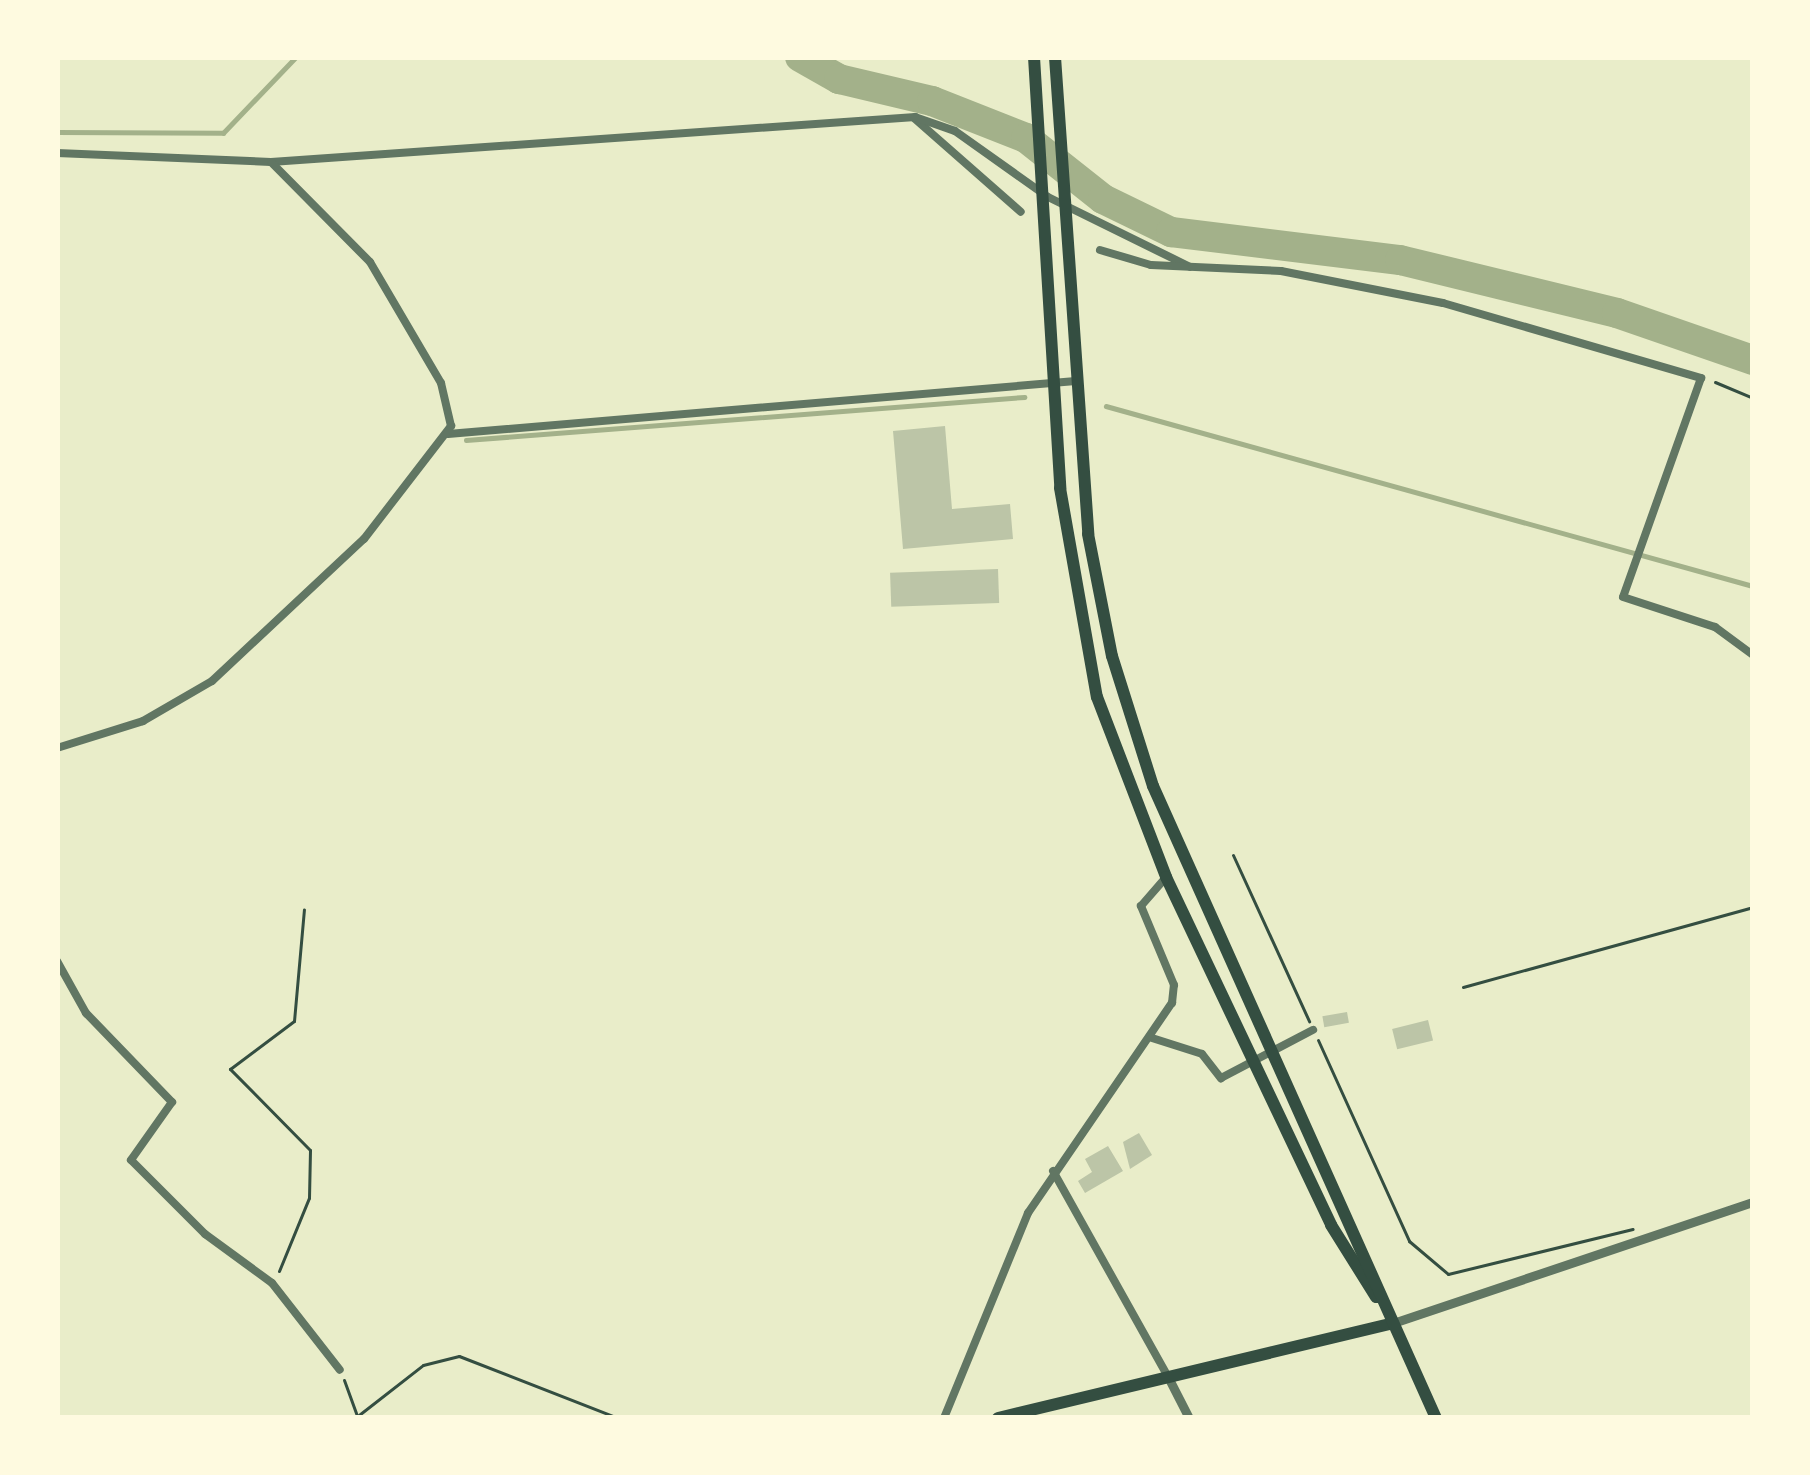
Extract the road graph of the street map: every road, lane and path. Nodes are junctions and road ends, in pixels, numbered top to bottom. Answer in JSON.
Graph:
{"nodes":[{"id":1,"x":1034,"y":57,"type":"edge"},
{"id":2,"x":1055,"y":57,"type":"edge"},
{"id":3,"x":913,"y":117,"type":"junction"},
{"id":4,"x":57,"y":153,"type":"edge"},
{"id":5,"x":271,"y":162,"type":"junction"},
{"id":6,"x":1048,"y":197,"type":"junction"},
{"id":7,"x":1069,"y":199,"type":"junction"},
{"id":8,"x":1021,"y":212,"type":"dead end"},
{"id":9,"x":1100,"y":250,"type":"dead end"},
{"id":10,"x":1190,"y":267,"type":"junction"},
{"id":11,"x":1701,"y":378,"type":"junction"},
{"id":12,"x":1076,"y":380,"type":"junction"},
{"id":13,"x":1054,"y":382,"type":"junction"},
{"id":14,"x":1753,"y":398,"type":"edge"},
{"id":15,"x":448,"y":434,"type":"junction"},
{"id":16,"x":1753,"y":655,"type":"edge"},
{"id":17,"x":57,"y":748,"type":"edge"},
{"id":18,"x":1233,"y":855,"type":"dead end"},
{"id":19,"x":1166,"y":877,"type":"junction"},
{"id":20,"x":1753,"y":907,"type":"edge"},
{"id":21,"x":304,"y":909,"type":"dead end"},
{"id":22,"x":57,"y":961,"type":"edge"},
{"id":23,"x":1463,"y":987,"type":"dead end"},
{"id":24,"x":1313,"y":1030,"type":"junction"},
{"id":25,"x":1152,"y":1038,"type":"junction"},
{"id":26,"x":1053,"y":1172,"type":"junction"},
{"id":27,"x":1753,"y":1202,"type":"edge"},
{"id":28,"x":1643,"y":1239,"type":"junction"},
{"id":29,"x":272,"y":1283,"type":"junction"},
{"id":30,"x":1393,"y":1323,"type":"junction"},
{"id":31,"x":340,"y":1370,"type":"joint"},
{"id":32,"x":1168,"y":1376,"type":"junction"},
{"id":33,"x":356,"y":1417,"type":"edge"},
{"id":34,"x":617,"y":1418,"type":"edge"},
{"id":35,"x":944,"y":1418,"type":"edge"},
{"id":36,"x":998,"y":1418,"type":"edge"},
{"id":37,"x":1189,"y":1418,"type":"edge"},
{"id":38,"x":1436,"y":1418,"type":"edge"}],
"edges":[{"from":1,"to":6,"type":"main road"},
{"from":2,"to":7,"type":"main road"},
{"from":3,"to":5,"type":"street"},
{"from":3,"to":6,"type":"street"},
{"from":3,"to":8,"type":"street"},
{"from":4,"to":5,"type":"street"},
{"from":5,"to":15,"type":"street"},
{"from":6,"to":7,"type":"street"},
{"from":6,"to":13,"type":"main road"},
{"from":7,"to":10,"type":"street"},
{"from":7,"to":12,"type":"main road"},
{"from":9,"to":10,"type":"street"},
{"from":10,"to":11,"type":"street"},
{"from":11,"to":14,"type":"path"},
{"from":11,"to":16,"type":"street"},
{"from":12,"to":13,"type":"street"},
{"from":12,"to":30,"type":"main road"},
{"from":13,"to":15,"type":"street"},
{"from":13,"to":19,"type":"main road"},
{"from":15,"to":17,"type":"street"},
{"from":18,"to":24,"type":"path"},
{"from":19,"to":25,"type":"street"},
{"from":19,"to":30,"type":"main road"},
{"from":20,"to":23,"type":"path"},
{"from":21,"to":29,"type":"path"},
{"from":22,"to":29,"type":"street"},
{"from":24,"to":25,"type":"street"},
{"from":24,"to":28,"type":"path"},
{"from":25,"to":26,"type":"street"},
{"from":26,"to":32,"type":"street"},
{"from":26,"to":35,"type":"street"},
{"from":27,"to":28,"type":"street"},
{"from":28,"to":30,"type":"street"},
{"from":29,"to":31,"type":"street"},
{"from":30,"to":32,"type":"main road"},
{"from":30,"to":38,"type":"main road"},
{"from":31,"to":33,"type":"path"},
{"from":32,"to":36,"type":"main road"},
{"from":32,"to":37,"type":"street"},
{"from":33,"to":34,"type":"path"}]}
